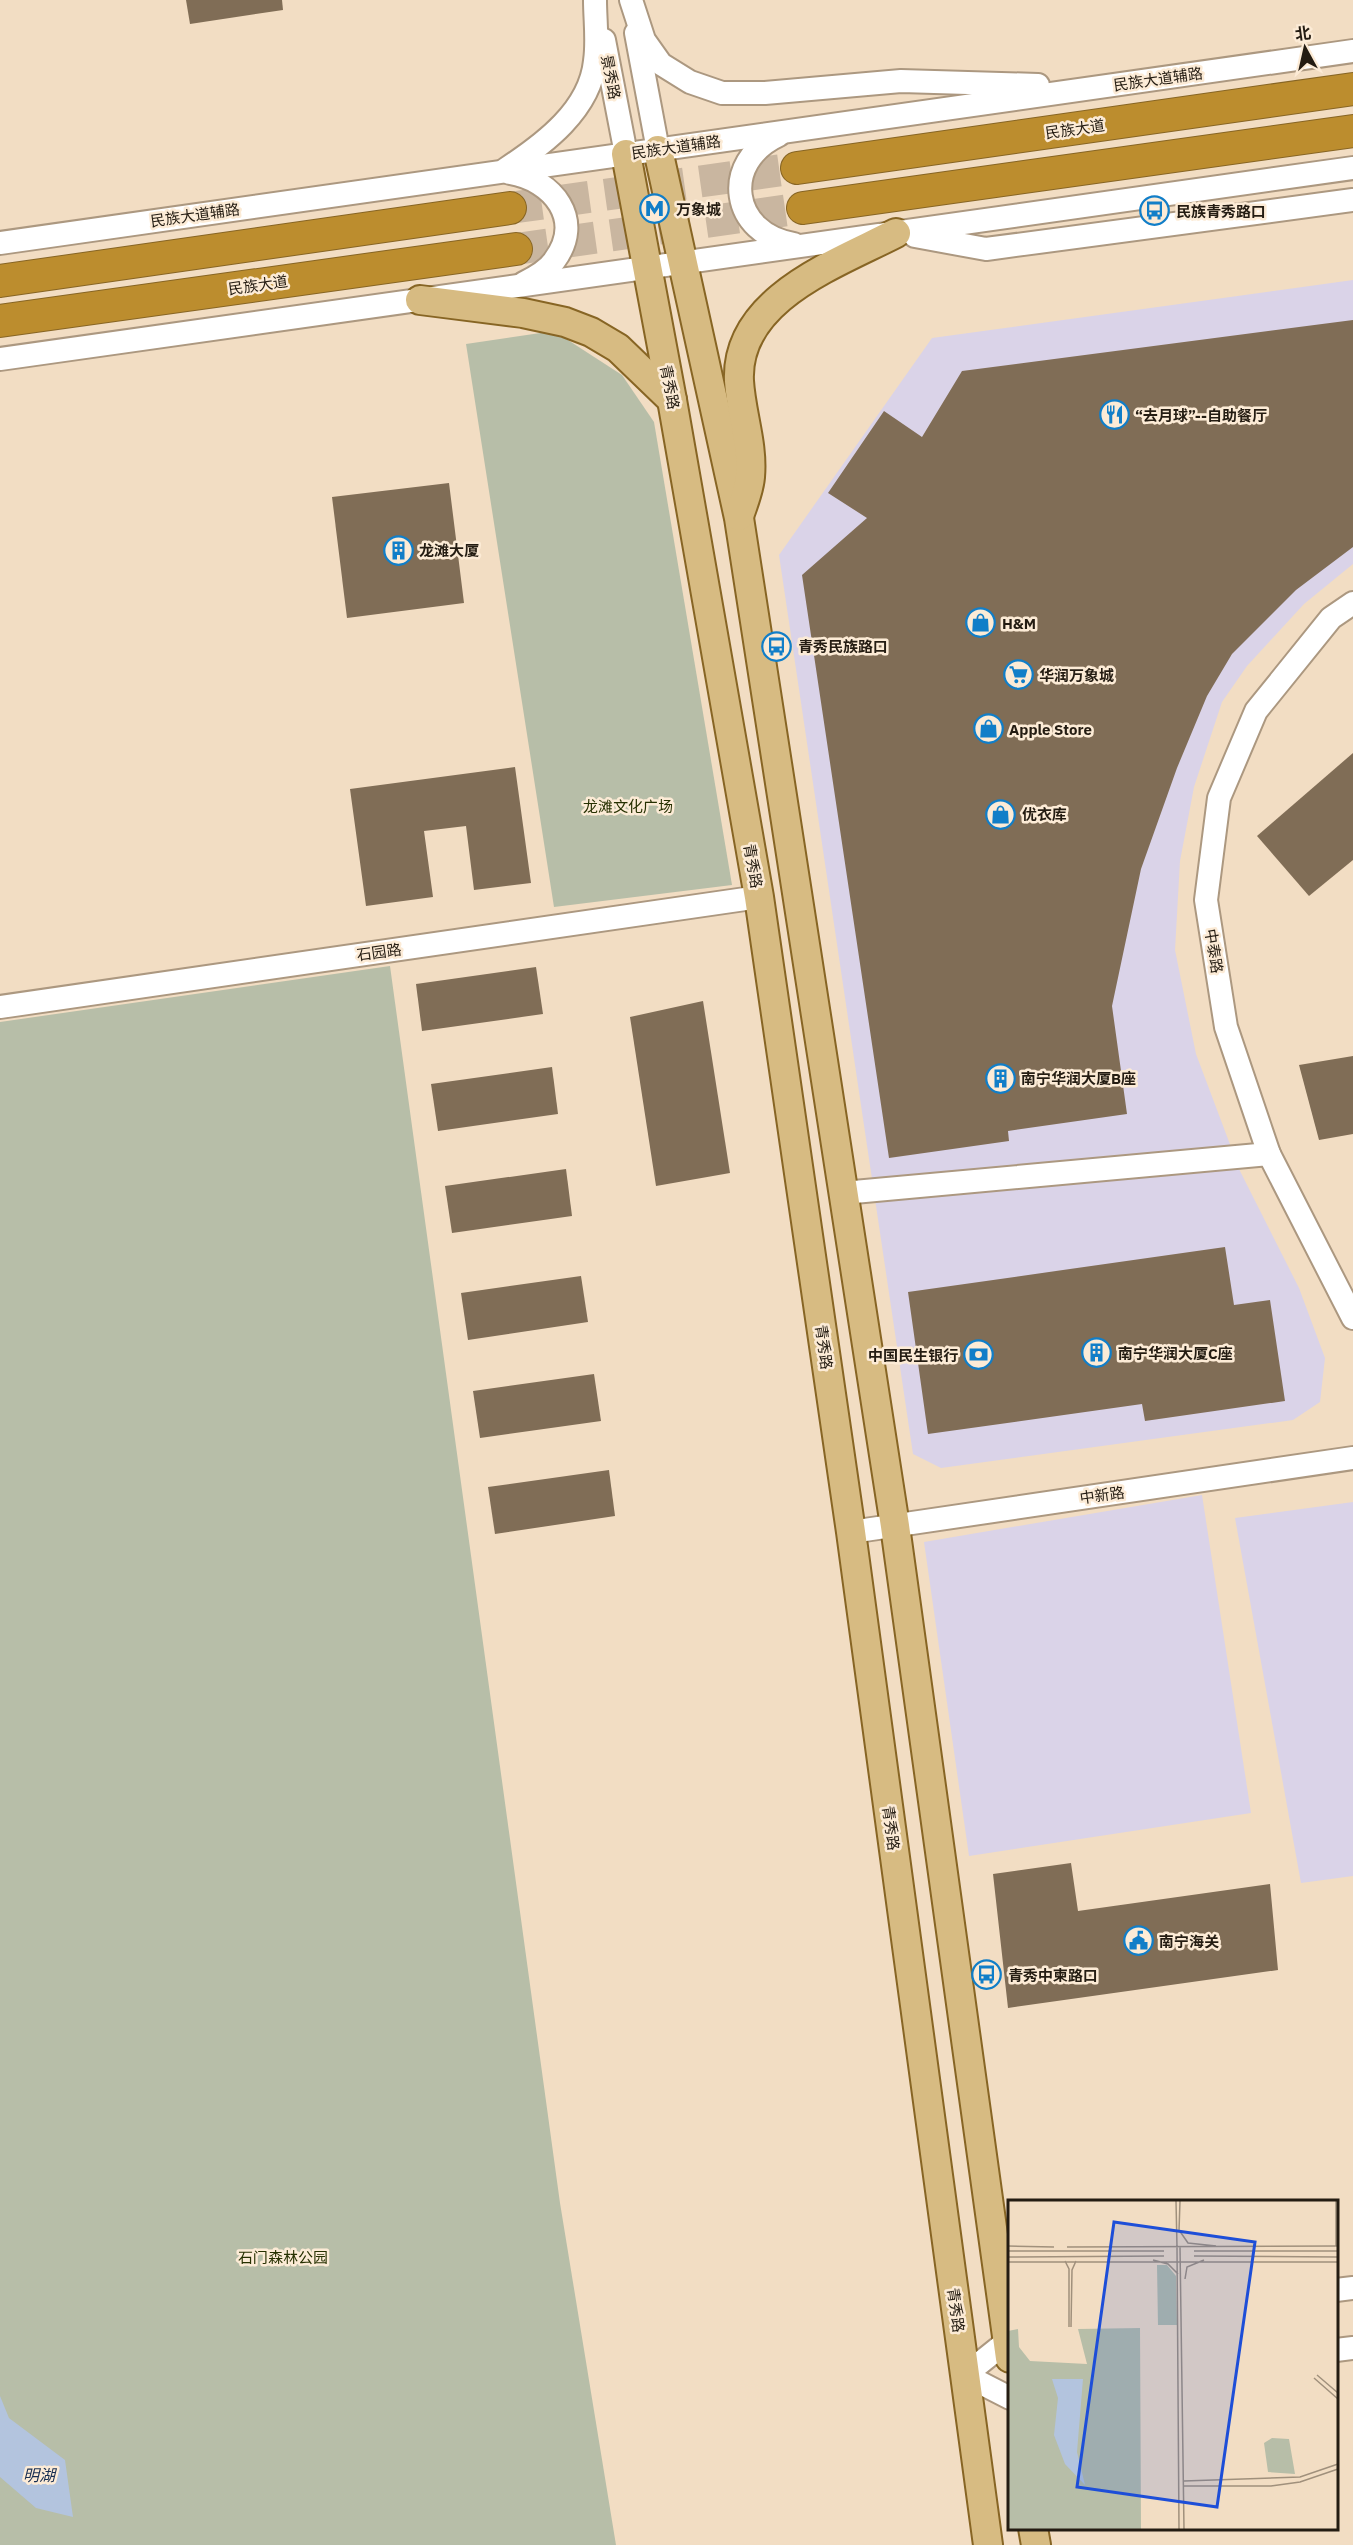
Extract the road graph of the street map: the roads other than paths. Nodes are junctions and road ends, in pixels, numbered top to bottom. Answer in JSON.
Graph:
{"nodes":[{"id":1,"x":595,"y":0,"type":"edge"},
{"id":2,"x":630,"y":0,"type":"edge"},
{"id":3,"x":1353,"y":51,"type":"edge"},
{"id":4,"x":1099,"y":87,"type":"junction"},
{"id":5,"x":1353,"y":89,"type":"edge"},
{"id":6,"x":1353,"y":130,"type":"edge"},
{"id":7,"x":786,"y":132,"type":"junction"},
{"id":8,"x":658,"y":150,"type":"junction"},
{"id":9,"x":626,"y":154,"type":"junction"},
{"id":10,"x":797,"y":168,"type":"tunnel mouth"},
{"id":11,"x":1353,"y":168,"type":"edge"},
{"id":12,"x":503,"y":172,"type":"junction"},
{"id":13,"x":1353,"y":200,"type":"edge"},
{"id":14,"x":510,"y":208,"type":"tunnel mouth"},
{"id":15,"x":803,"y":208,"type":"tunnel mouth"},
{"id":16,"x":896,"y":233,"type":"junction"},
{"id":17,"x":0,"y":243,"type":"edge"},
{"id":18,"x":803,"y":246,"type":"junction"},
{"id":19,"x":516,"y":249,"type":"tunnel mouth"},
{"id":20,"x":683,"y":263,"type":"junction"},
{"id":21,"x":647,"y":268,"type":"junction"},
{"id":22,"x":0,"y":280,"type":"edge"},
{"id":23,"x":517,"y":286,"type":"junction"},
{"id":24,"x":420,"y":300,"type":"junction"},
{"id":25,"x":0,"y":321,"type":"edge"},
{"id":26,"x":0,"y":359,"type":"edge"},
{"id":27,"x":672,"y":400,"type":"junction"},
{"id":28,"x":739,"y":518,"type":"junction"},
{"id":29,"x":1353,"y":603,"type":"edge"},
{"id":30,"x":759,"y":897,"type":"junction"},
{"id":31,"x":0,"y":1007,"type":"edge"},
{"id":32,"x":1269,"y":1154,"type":"junction"},
{"id":33,"x":843,"y":1193,"type":"junction"},
{"id":34,"x":1353,"y":1318,"type":"edge"},
{"id":35,"x":1353,"y":1458,"type":"edge"},
{"id":36,"x":895,"y":1526,"type":"junction"},
{"id":37,"x":851,"y":1532,"type":"junction"},
{"id":38,"x":1353,"y":2288,"type":"edge"},
{"id":39,"x":1338,"y":2290,"type":"edge"},
{"id":40,"x":1008,"y":2339,"type":"edge"},
{"id":41,"x":1008,"y":2347,"type":"edge"},
{"id":42,"x":1353,"y":2348,"type":"edge"},
{"id":43,"x":1338,"y":2350,"type":"edge"},
{"id":44,"x":965,"y":2375,"type":"junction"},
{"id":45,"x":1008,"y":2397,"type":"edge"},
{"id":46,"x":1033,"y":2530,"type":"edge"},
{"id":47,"x":988,"y":2545,"type":"edge"},
{"id":48,"x":1036,"y":2545,"type":"edge"}],
"edges":[{"from":1,"to":9,"type":"street","name":"景秀路"},
{"from":1,"to":12,"type":"street"},
{"from":2,"to":4,"type":"street"},
{"from":2,"to":8,"type":"street"},
{"from":3,"to":4,"type":"street","name":"民族大道辅路"},
{"from":4,"to":7,"type":"street","name":"民族大道辅路"},
{"from":5,"to":10,"type":"highway","name":"民族大道"},
{"from":6,"to":15,"type":"highway"},
{"from":7,"to":8,"type":"street","name":"民族大道辅路"},
{"from":7,"to":18,"type":"street"},
{"from":8,"to":9,"type":"street","name":"民族大道辅路"},
{"from":8,"to":20,"type":"main road"},
{"from":9,"to":12,"type":"street","name":"民族大道辅路"},
{"from":9,"to":21,"type":"main road","name":"青秀路"},
{"from":11,"to":16,"type":"street"},
{"from":12,"to":17,"type":"street","name":"民族大道辅路"},
{"from":12,"to":23,"type":"street"},
{"from":13,"to":16,"type":"street"},
{"from":14,"to":22,"type":"highway"},
{"from":16,"to":18,"type":"street"},
{"from":16,"to":28,"type":"main road"},
{"from":18,"to":20,"type":"street"},
{"from":19,"to":25,"type":"highway","name":"民族大道"},
{"from":20,"to":21,"type":"street"},
{"from":20,"to":28,"type":"main road"},
{"from":21,"to":23,"type":"street"},
{"from":21,"to":27,"type":"main road","name":"青秀路"},
{"from":23,"to":24,"type":"street"},
{"from":24,"to":26,"type":"street"},
{"from":24,"to":27,"type":"main road"},
{"from":27,"to":30,"type":"main road","name":"青秀路"},
{"from":28,"to":33,"type":"main road"},
{"from":29,"to":32,"type":"street","name":"中泰路"},
{"from":30,"to":31,"type":"street","name":"石园路"},
{"from":30,"to":37,"type":"main road","name":"青秀路"},
{"from":32,"to":33,"type":"street"},
{"from":32,"to":34,"type":"street","name":"中泰路"},
{"from":33,"to":36,"type":"main road"},
{"from":35,"to":36,"type":"street","name":"中新路"},
{"from":36,"to":37,"type":"street","name":"中新路"},
{"from":36,"to":40,"type":"main road"},
{"from":37,"to":44,"type":"main road","name":"青秀路"},
{"from":38,"to":39,"type":"street"},
{"from":41,"to":44,"type":"street"},
{"from":42,"to":43,"type":"street"},
{"from":44,"to":45,"type":"street"},
{"from":44,"to":47,"type":"main road","name":"青秀路"},
{"from":46,"to":48,"type":"main road"}]}
